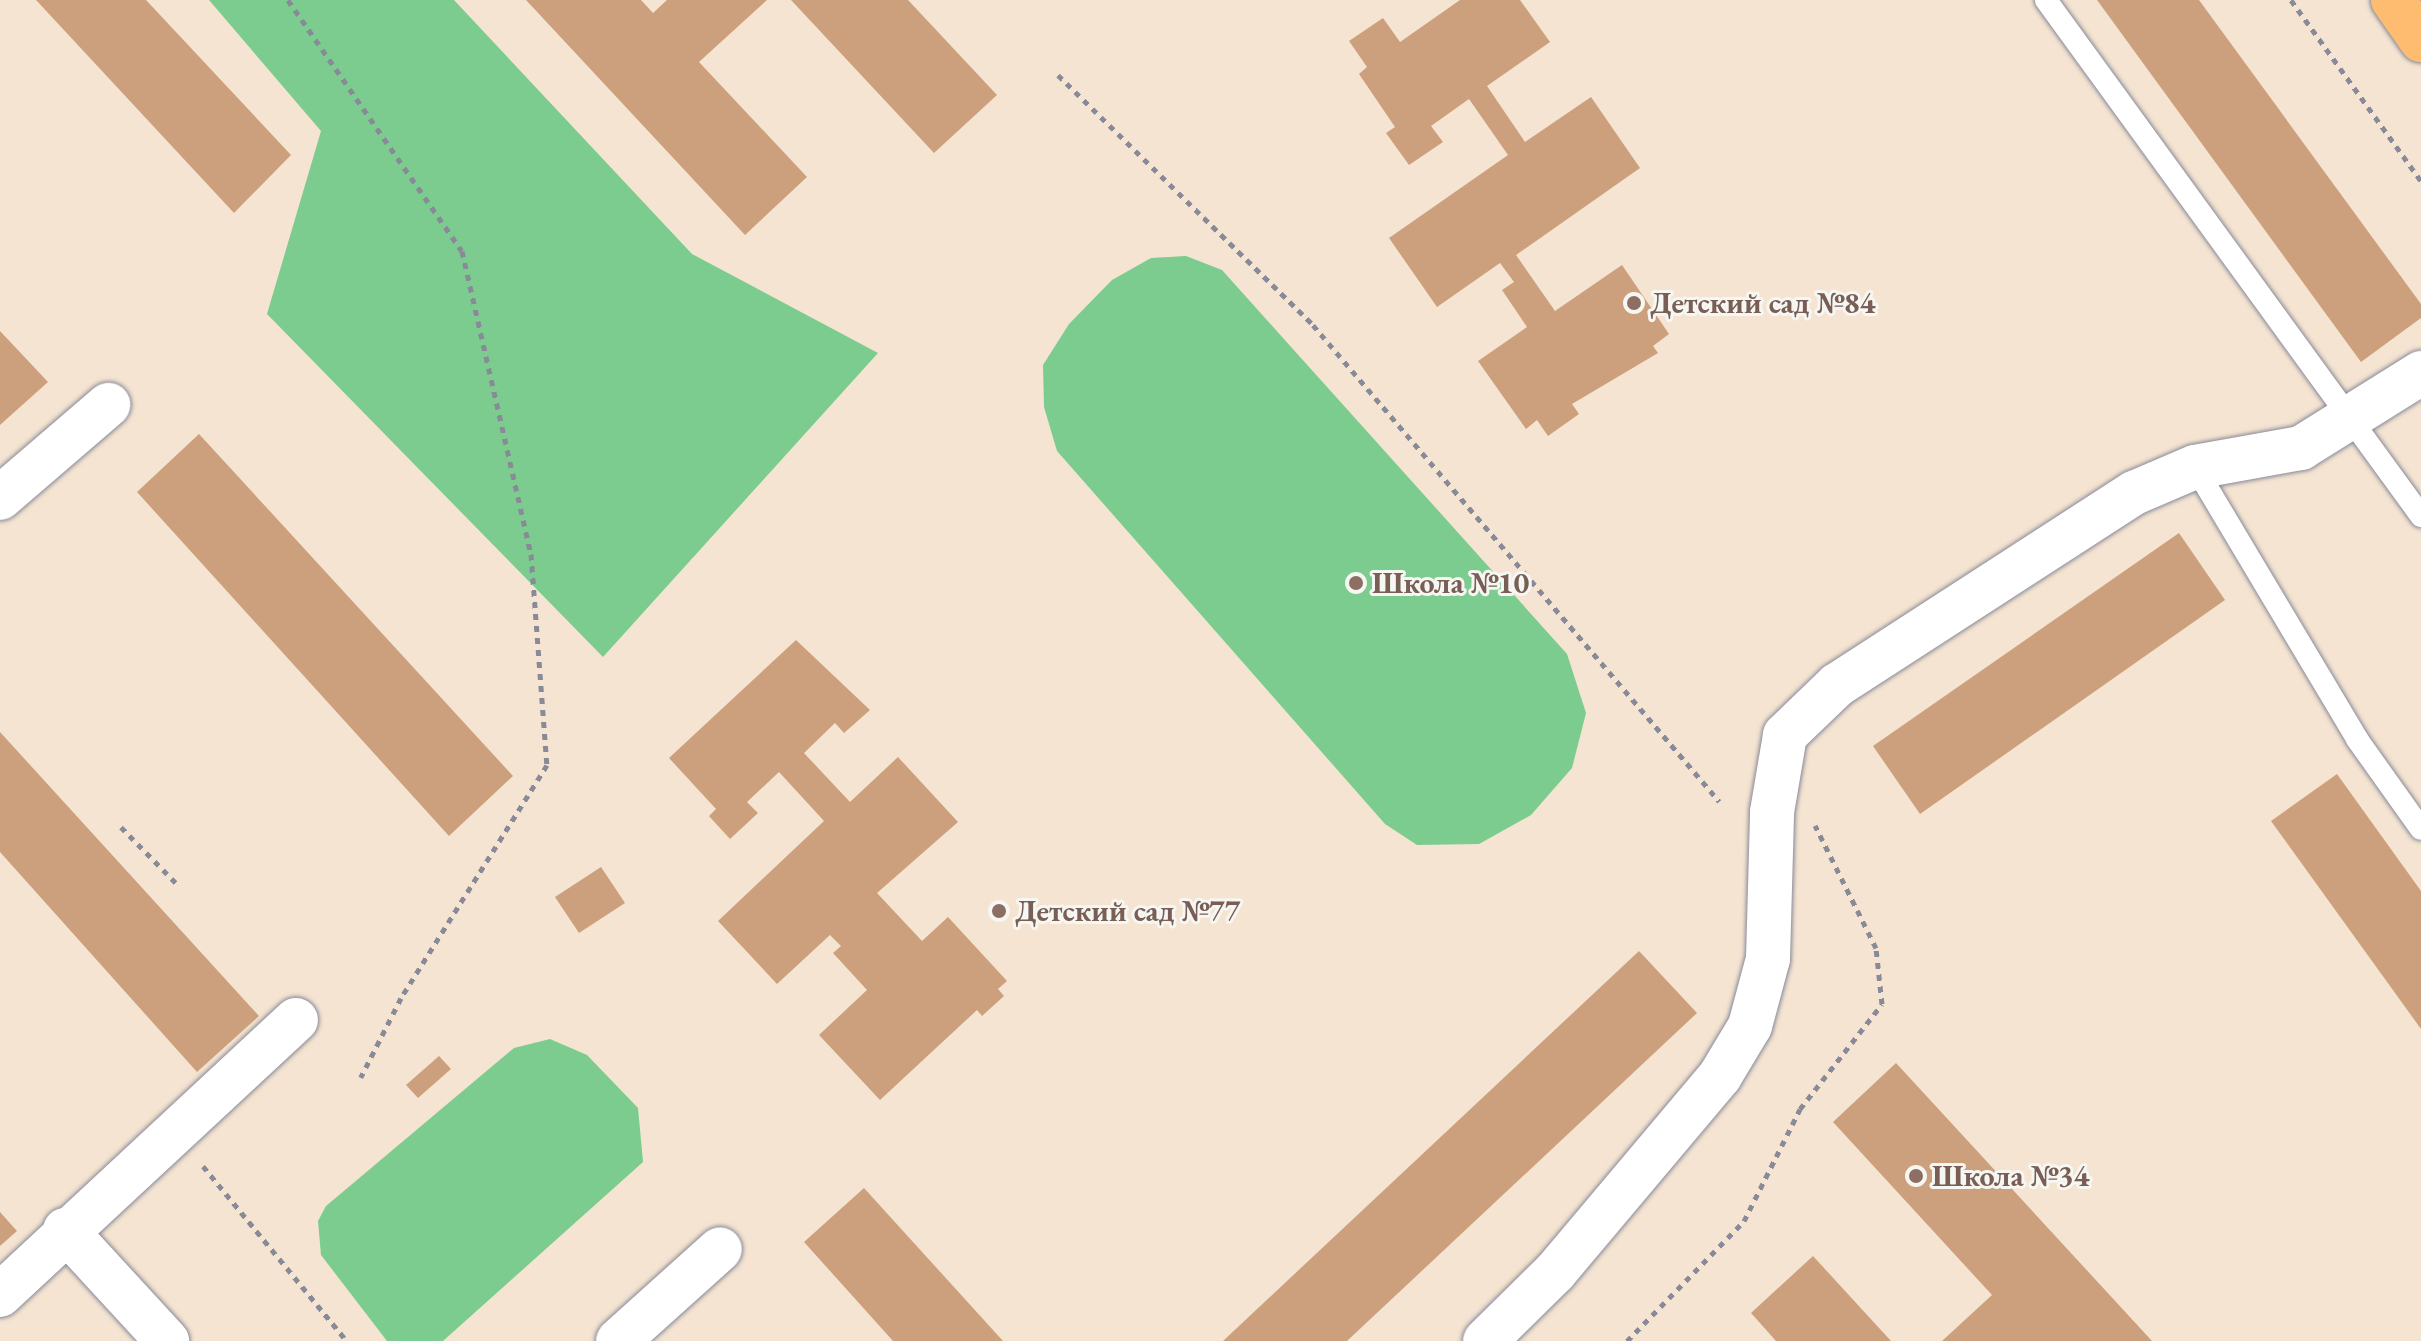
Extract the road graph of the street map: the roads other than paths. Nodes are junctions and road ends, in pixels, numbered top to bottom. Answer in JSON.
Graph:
{"nodes":[{"id":1,"x":2046,"y":0,"type":"edge"},
{"id":2,"x":2393,"y":0,"type":"edge"},
{"id":3,"x":2421,"y":40,"type":"edge"},
{"id":4,"x":2421,"y":373,"type":"edge"},
{"id":5,"x":108,"y":405,"type":"dead end"},
{"id":6,"x":2353,"y":420,"type":"junction"},
{"id":7,"x":2195,"y":467,"type":"junction"},
{"id":8,"x":0,"y":498,"type":"edge"},
{"id":9,"x":2421,"y":516,"type":"edge"},
{"id":10,"x":2421,"y":829,"type":"edge"},
{"id":11,"x":296,"y":1020,"type":"dead end"},
{"id":12,"x":65,"y":1230,"type":"junction"},
{"id":13,"x":720,"y":1249,"type":"dead end"},
{"id":14,"x":0,"y":1295,"type":"edge"},
{"id":15,"x":167,"y":1341,"type":"edge"},
{"id":16,"x":618,"y":1341,"type":"edge"},
{"id":17,"x":1485,"y":1341,"type":"edge"}],
"edges":[{"from":1,"to":6,"type":"lane"},
{"from":2,"to":3,"type":"main road"},
{"from":4,"to":6,"type":"street"},
{"from":5,"to":8,"type":"street"},
{"from":6,"to":7,"type":"street"},
{"from":6,"to":9,"type":"lane"},
{"from":7,"to":10,"type":"lane"},
{"from":7,"to":17,"type":"street"},
{"from":11,"to":12,"type":"street"},
{"from":12,"to":14,"type":"street"},
{"from":12,"to":15,"type":"street"},
{"from":13,"to":16,"type":"street"}]}
